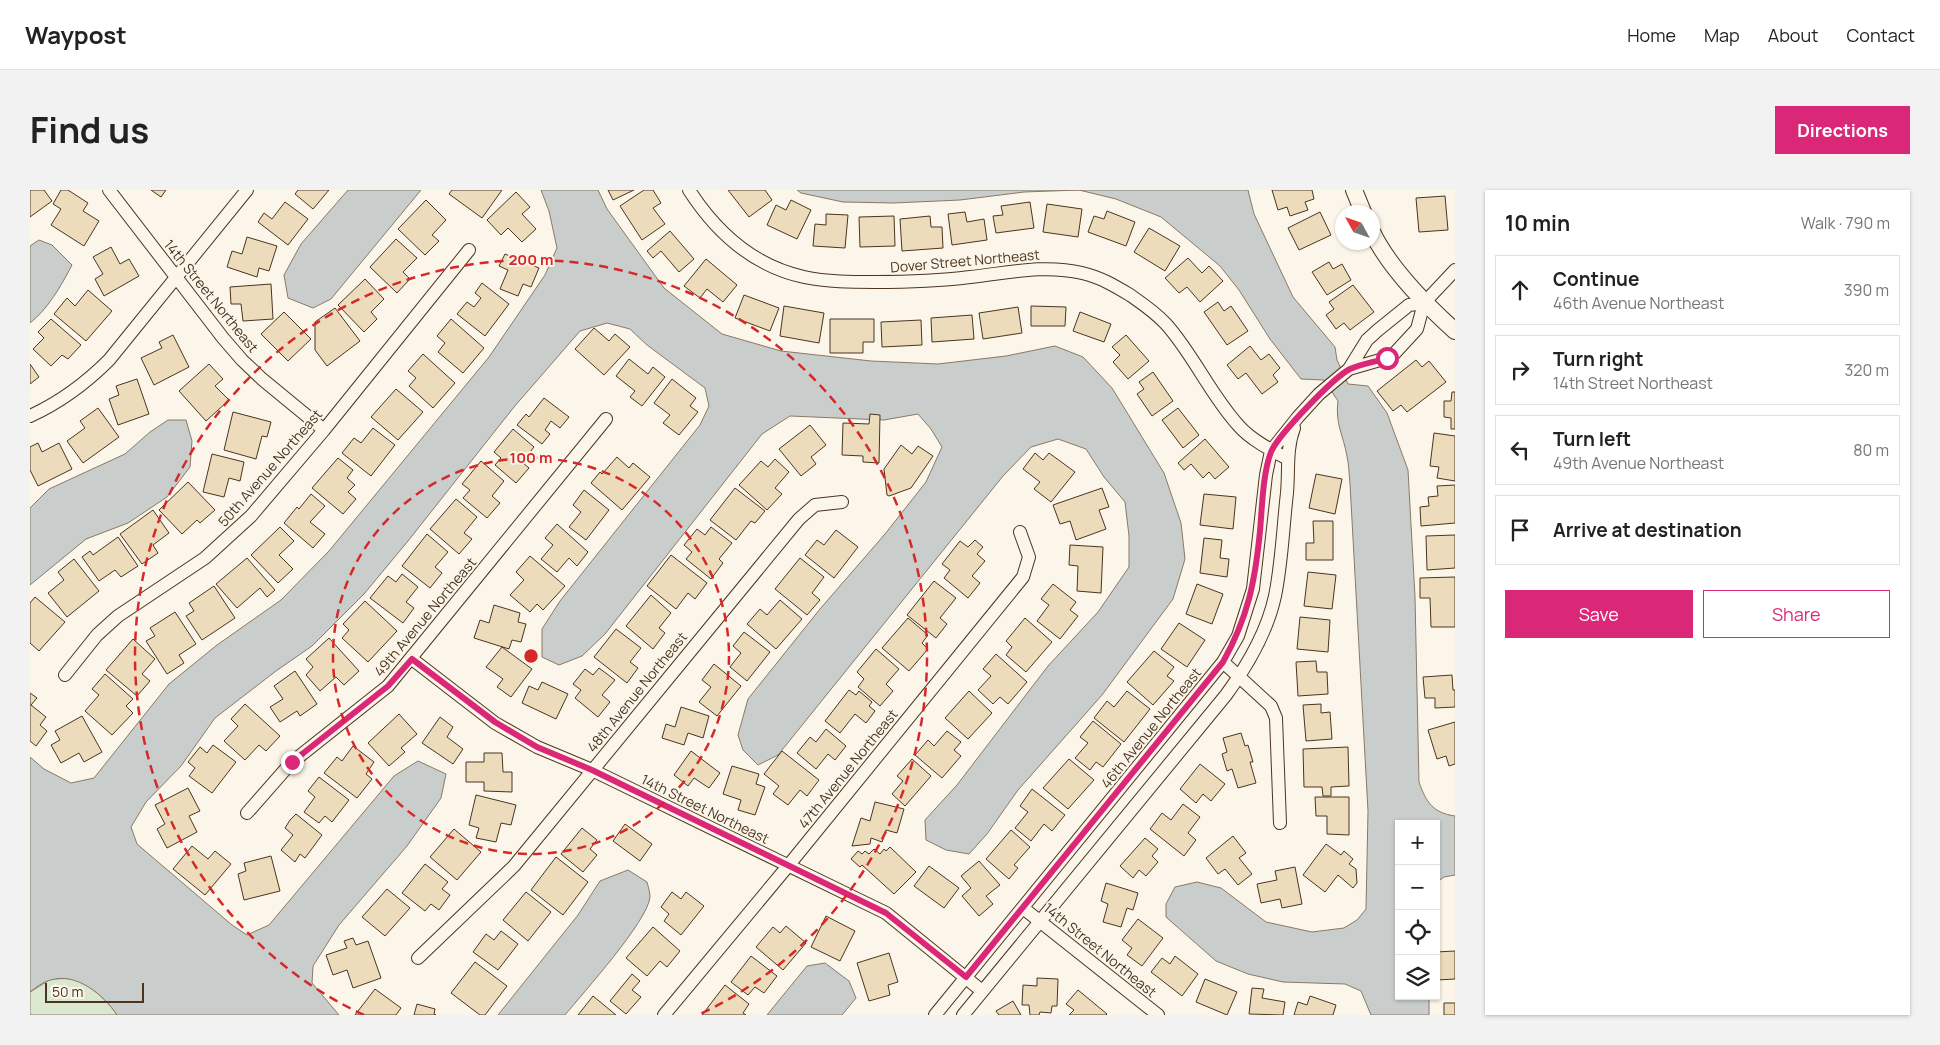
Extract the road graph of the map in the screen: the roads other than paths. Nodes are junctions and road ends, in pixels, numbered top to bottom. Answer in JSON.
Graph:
{"nodes":[{"id":1,"x":109,"y":190,"type":"edge"},
{"id":2,"x":247,"y":190,"type":"edge"},
{"id":3,"x":689,"y":190,"type":"edge"},
{"id":4,"x":1354,"y":190,"type":"edge"},
{"id":5,"x":1360,"y":205,"type":"edge"},
{"id":6,"x":1380,"y":244,"type":"edge"},
{"id":7,"x":470,"y":250,"type":"dead end"},
{"id":8,"x":1455,"y":270,"type":"edge"},
{"id":9,"x":176,"y":277,"type":"junction"},
{"id":10,"x":1424,"y":304,"type":"junction"},
{"id":11,"x":1455,"y":331,"type":"edge"},
{"id":12,"x":1349,"y":369,"type":"junction"},
{"id":13,"x":30,"y":416,"type":"edge"},
{"id":14,"x":1298,"y":417,"type":"junction"},
{"id":15,"x":606,"y":420,"type":"dead end"},
{"id":16,"x":324,"y":430,"type":"junction"},
{"id":17,"x":1272,"y":451,"type":"junction"},
{"id":18,"x":1288,"y":459,"type":"junction"},
{"id":19,"x":842,"y":502,"type":"dead end"},
{"id":20,"x":1020,"y":532,"type":"dead end"},
{"id":21,"x":412,"y":659,"type":"junction"},
{"id":22,"x":1223,"y":662,"type":"junction"},
{"id":23,"x":65,"y":675,"type":"dead end"},
{"id":24,"x":1238,"y":677,"type":"junction"},
{"id":25,"x":592,"y":770,"type":"junction"},
{"id":26,"x":246,"y":813,"type":"dead end"},
{"id":27,"x":1280,"y":823,"type":"dead end"},
{"id":28,"x":788,"y":866,"type":"junction"},
{"id":29,"x":1023,"y":908,"type":"junction"},
{"id":30,"x":1040,"y":921,"type":"junction"},
{"id":31,"x":418,"y":958,"type":"dead end"},
{"id":32,"x":966,"y":977,"type":"junction"},
{"id":33,"x":982,"y":991,"type":"junction"},
{"id":34,"x":664,"y":1015,"type":"edge"},
{"id":35,"x":935,"y":1015,"type":"edge"},
{"id":36,"x":963,"y":1015,"type":"edge"},
{"id":37,"x":1158,"y":1015,"type":"edge"}],
"edges":[{"from":1,"to":9,"type":"street","name":"14th Street Northeast"},
{"from":2,"to":9,"type":"street"},
{"from":3,"to":17,"type":"street","name":"Dover Street Northeast"},
{"from":4,"to":5,"type":"street"},
{"from":6,"to":10,"type":"street"},
{"from":7,"to":16,"type":"street","name":"50th Avenue Northeast"},
{"from":8,"to":10,"type":"street"},
{"from":9,"to":13,"type":"street"},
{"from":9,"to":16,"type":"street","name":"14th Street Northeast"},
{"from":10,"to":11,"type":"street"},
{"from":10,"to":12,"type":"street","name":"46th Avenue Northeast"},
{"from":10,"to":12,"type":"street","name":"46th Avenue Northeast"},
{"from":12,"to":14,"type":"street","name":"46th Avenue Northeast"},
{"from":14,"to":17,"type":"street","name":"46th Avenue Northeast"},
{"from":14,"to":18,"type":"street","name":"46th Avenue Northeast"},
{"from":15,"to":21,"type":"street","name":"49th Avenue Northeast"},
{"from":16,"to":23,"type":"street","name":"50th Avenue Northeast"},
{"from":17,"to":18,"type":"street","name":"Dover Street Northeast"},
{"from":17,"to":22,"type":"street","name":"46th Avenue Northeast"},
{"from":18,"to":24,"type":"street","name":"46th Avenue Northeast"},
{"from":19,"to":25,"type":"street","name":"48th Avenue Northeast"},
{"from":20,"to":28,"type":"street","name":"47th Avenue Northeast"},
{"from":21,"to":25,"type":"street","name":"14th Street Northeast"},
{"from":21,"to":26,"type":"street","name":"49th Avenue Northeast"},
{"from":22,"to":24,"type":"street"},
{"from":22,"to":29,"type":"street","name":"46th Avenue Northeast"},
{"from":24,"to":27,"type":"street"},
{"from":24,"to":30,"type":"street","name":"46th Avenue Northeast"},
{"from":25,"to":28,"type":"street","name":"14th Street Northeast"},
{"from":25,"to":31,"type":"street","name":"48th Avenue Northeast"},
{"from":28,"to":32,"type":"street","name":"14th Street Northeast"},
{"from":28,"to":34,"type":"street","name":"47th Avenue Northeast"},
{"from":29,"to":30,"type":"street","name":"14th Street Northeast"},
{"from":29,"to":32,"type":"street","name":"46th Avenue Northeast"},
{"from":30,"to":33,"type":"street","name":"46th Avenue Northeast"},
{"from":30,"to":37,"type":"street","name":"14th Street Northeast"},
{"from":32,"to":33,"type":"street","name":"14th Street Northeast"},
{"from":32,"to":35,"type":"street","name":"46th Avenue Northeast"},
{"from":33,"to":36,"type":"street","name":"46th Avenue Northeast"}]}
